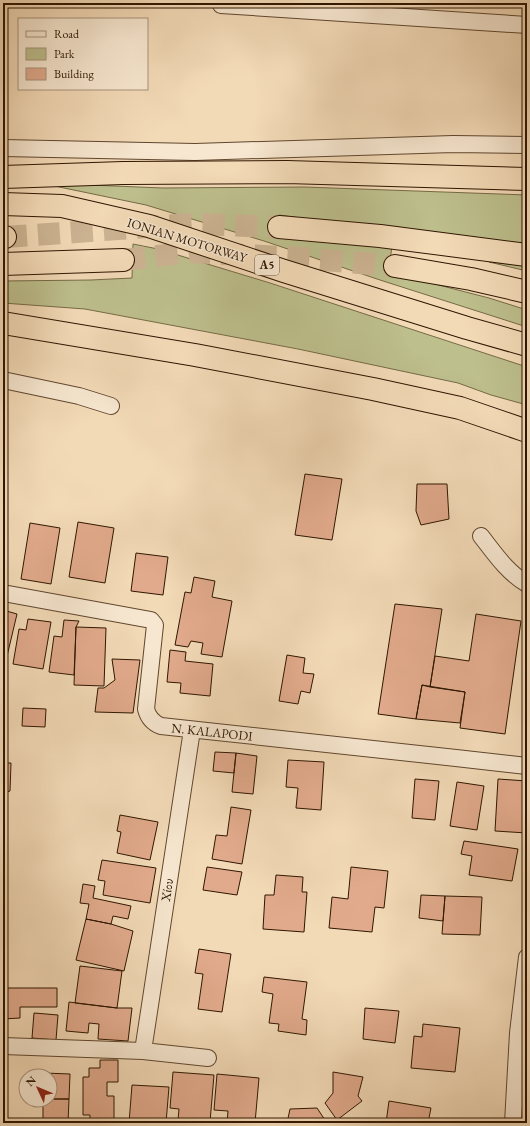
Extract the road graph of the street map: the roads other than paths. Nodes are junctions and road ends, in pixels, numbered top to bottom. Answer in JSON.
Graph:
{"nodes":[{"id":1,"x":221,"y":5,"type":"dead end"},
{"id":2,"x":527,"y":25,"type":"edge"},
{"id":3,"x":527,"y":145,"type":"edge"},
{"id":4,"x":3,"y":148,"type":"edge"},
{"id":5,"x":3,"y":177,"type":"edge"},
{"id":6,"x":527,"y":180,"type":"edge"},
{"id":7,"x":3,"y":204,"type":"edge"},
{"id":8,"x":279,"y":227,"type":"tunnel mouth"},
{"id":9,"x":527,"y":255,"type":"edge"},
{"id":10,"x":123,"y":260,"type":"tunnel mouth"},
{"id":11,"x":3,"y":264,"type":"edge"},
{"id":12,"x":395,"y":266,"type":"tunnel mouth"},
{"id":13,"x":527,"y":292,"type":"edge"},
{"id":14,"x":3,"y":323,"type":"edge"},
{"id":15,"x":527,"y":345,"type":"edge"},
{"id":16,"x":3,"y":380,"type":"edge"},
{"id":17,"x":111,"y":406,"type":"dead end"},
{"id":18,"x":527,"y":431,"type":"edge"},
{"id":19,"x":481,"y":536,"type":"dead end"},
{"id":20,"x":527,"y":584,"type":"edge"},
{"id":21,"x":3,"y":593,"type":"edge"},
{"id":22,"x":192,"y":730,"type":"junction"},
{"id":23,"x":527,"y":766,"type":"edge"},
{"id":24,"x":527,"y":957,"type":"edge"},
{"id":25,"x":3,"y":1046,"type":"edge"},
{"id":26,"x":143,"y":1050,"type":"junction"},
{"id":27,"x":208,"y":1058,"type":"dead end"},
{"id":28,"x":513,"y":1123,"type":"edge"}],
"edges":[{"from":1,"to":2,"type":"street"},
{"from":3,"to":4,"type":"street"},
{"from":5,"to":6,"type":"highway"},
{"from":7,"to":15,"type":"highway","name":"IONIAN MOTORWAY","number":"Α5"},
{"from":8,"to":9,"type":"highway"},
{"from":10,"to":11,"type":"highway"},
{"from":12,"to":13,"type":"highway"},
{"from":14,"to":18,"type":"highway"},
{"from":16,"to":17,"type":"street"},
{"from":19,"to":20,"type":"street"},
{"from":21,"to":22,"type":"street","name":"N. KALAPODI"},
{"from":22,"to":23,"type":"street","name":"N. KALAPODI"},
{"from":22,"to":26,"type":"street","name":"Χίου"},
{"from":24,"to":28,"type":"street"},
{"from":25,"to":26,"type":"street"},
{"from":26,"to":27,"type":"street"}]}
